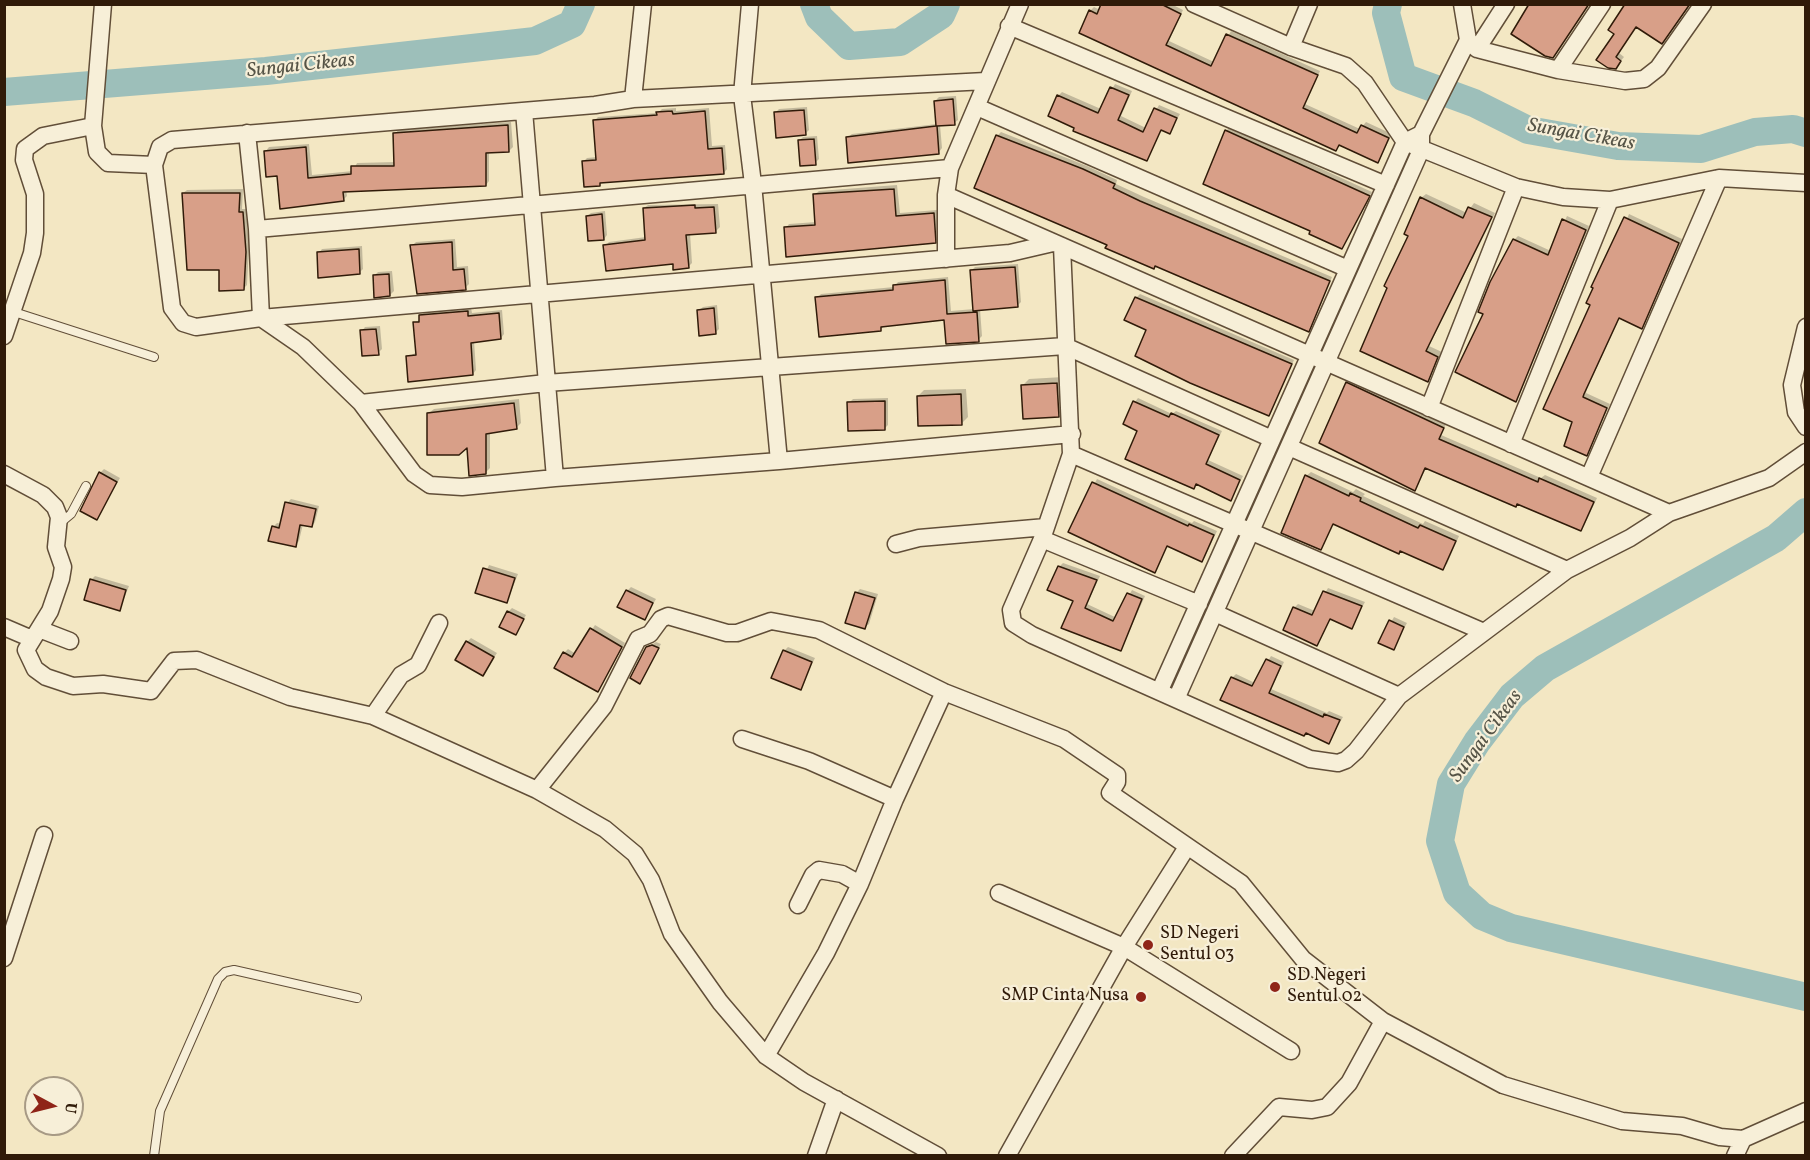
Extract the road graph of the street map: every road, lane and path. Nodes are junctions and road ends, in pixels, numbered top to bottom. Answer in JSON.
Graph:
{"nodes":[{"id":1,"x":104,"y":4,"type":"edge"},
{"id":2,"x":643,"y":4,"type":"edge"},
{"id":3,"x":750,"y":4,"type":"edge"},
{"id":4,"x":1020,"y":4,"type":"edge"},
{"id":5,"x":1194,"y":4,"type":"edge"},
{"id":6,"x":1309,"y":4,"type":"edge"},
{"id":7,"x":1462,"y":4,"type":"edge"},
{"id":8,"x":1506,"y":4,"type":"edge"},
{"id":9,"x":1602,"y":4,"type":"edge"},
{"id":10,"x":1703,"y":4,"type":"edge"},
{"id":11,"x":1009,"y":26,"type":"junction"},
{"id":12,"x":1473,"y":45,"type":"junction"},
{"id":13,"x":1291,"y":47,"type":"junction"},
{"id":14,"x":1558,"y":70,"type":"junction"},
{"id":15,"x":986,"y":81,"type":"junction"},
{"id":16,"x":742,"y":95,"type":"junction"},
{"id":17,"x":633,"y":99,"type":"junction"},
{"id":18,"x":977,"y":107,"type":"junction"},
{"id":19,"x":524,"y":111,"type":"junction"},
{"id":20,"x":94,"y":121,"type":"junction"},
{"id":21,"x":247,"y":133,"type":"junction"},
{"id":22,"x":1405,"y":142,"type":"junction"},
{"id":23,"x":1421,"y":142,"type":"junction"},
{"id":24,"x":154,"y":165,"type":"junction"},
{"id":25,"x":950,"y":168,"type":"junction"},
{"id":26,"x":1719,"y":178,"type":"junction"},
{"id":27,"x":1806,"y":183,"type":"edge"},
{"id":28,"x":753,"y":184,"type":"junction"},
{"id":29,"x":1386,"y":185,"type":"junction"},
{"id":30,"x":1516,"y":187,"type":"junction"},
{"id":31,"x":946,"y":195,"type":"junction"},
{"id":32,"x":1610,"y":200,"type":"junction"},
{"id":33,"x":530,"y":204,"type":"junction"},
{"id":34,"x":257,"y":229,"type":"junction"},
{"id":35,"x":1058,"y":244,"type":"junction"},
{"id":36,"x":946,"y":259,"type":"junction"},
{"id":37,"x":1348,"y":269,"type":"junction"},
{"id":38,"x":762,"y":274,"type":"junction"},
{"id":39,"x":539,"y":294,"type":"junction"},
{"id":40,"x":14,"y":312,"type":"junction"},
{"id":41,"x":261,"y":318,"type":"junction"},
{"id":42,"x":1806,"y":327,"type":"edge"},
{"id":43,"x":4,"y":336,"type":"edge"},
{"id":44,"x":1065,"y":346,"type":"junction"},
{"id":45,"x":1309,"y":356,"type":"junction"},
{"id":46,"x":154,"y":357,"type":"dead end"},
{"id":47,"x":1326,"y":364,"type":"junction"},
{"id":48,"x":770,"y":368,"type":"junction"},
{"id":49,"x":546,"y":383,"type":"junction"},
{"id":50,"x":361,"y":403,"type":"junction"},
{"id":51,"x":1429,"y":408,"type":"junction"},
{"id":52,"x":1806,"y":427,"type":"edge"},
{"id":53,"x":1072,"y":434,"type":"junction"},
{"id":54,"x":1272,"y":439,"type":"junction"},
{"id":55,"x":1511,"y":444,"type":"junction"},
{"id":56,"x":1289,"y":447,"type":"junction"},
{"id":57,"x":1806,"y":452,"type":"edge"},
{"id":58,"x":1071,"y":454,"type":"junction"},
{"id":59,"x":779,"y":461,"type":"junction"},
{"id":60,"x":4,"y":474,"type":"edge"},
{"id":61,"x":1589,"y":477,"type":"junction"},
{"id":62,"x":555,"y":478,"type":"junction"},
{"id":63,"x":86,"y":486,"type":"dead end"},
{"id":64,"x":1670,"y":513,"type":"junction"},
{"id":65,"x":1234,"y":524,"type":"junction"},
{"id":66,"x":59,"y":525,"type":"junction"},
{"id":67,"x":1251,"y":532,"type":"junction"},
{"id":68,"x":1044,"y":533,"type":"junction"},
{"id":69,"x":896,"y":544,"type":"dead end"},
{"id":70,"x":1567,"y":570,"type":"junction"},
{"id":71,"x":1199,"y":604,"type":"junction"},
{"id":72,"x":1215,"y":613,"type":"junction"},
{"id":73,"x":439,"y":623,"type":"dead end"},
{"id":74,"x":4,"y":627,"type":"edge"},
{"id":75,"x":1484,"y":632,"type":"junction"},
{"id":76,"x":36,"y":634,"type":"junction"},
{"id":77,"x":70,"y":641,"type":"dead end"},
{"id":78,"x":1160,"y":690,"type":"junction"},
{"id":79,"x":944,"y":692,"type":"junction"},
{"id":80,"x":1399,"y":696,"type":"junction"},
{"id":81,"x":1177,"y":697,"type":"junction"},
{"id":82,"x":373,"y":716,"type":"junction"},
{"id":83,"x":742,"y":739,"type":"dead end"},
{"id":84,"x":537,"y":790,"type":"junction"},
{"id":85,"x":895,"y":799,"type":"junction"},
{"id":86,"x":44,"y":835,"type":"dead end"},
{"id":87,"x":1187,"y":847,"type":"junction"},
{"id":88,"x":860,"y":884,"type":"junction"},
{"id":89,"x":999,"y":894,"type":"dead end"},
{"id":90,"x":798,"y":905,"type":"dead end"},
{"id":91,"x":1124,"y":947,"type":"junction"},
{"id":92,"x":4,"y":958,"type":"edge"},
{"id":93,"x":357,"y":998,"type":"dead end"},
{"id":94,"x":1383,"y":1021,"type":"junction"},
{"id":95,"x":1291,"y":1051,"type":"dead end"},
{"id":96,"x":766,"y":1056,"type":"junction"},
{"id":97,"x":836,"y":1099,"type":"junction"},
{"id":98,"x":1806,"y":1111,"type":"edge"},
{"id":99,"x":1743,"y":1139,"type":"junction"},
{"id":100,"x":154,"y":1155,"type":"edge"},
{"id":101,"x":816,"y":1155,"type":"edge"},
{"id":102,"x":938,"y":1155,"type":"edge"},
{"id":103,"x":1007,"y":1155,"type":"edge"},
{"id":104,"x":1233,"y":1155,"type":"edge"},
{"id":105,"x":1735,"y":1155,"type":"edge"}],
"edges":[{"from":1,"to":20,"type":"street"},
{"from":2,"to":17,"type":"street"},
{"from":3,"to":16,"type":"street"},
{"from":4,"to":11,"type":"street"},
{"from":5,"to":13,"type":"street"},
{"from":6,"to":13,"type":"street"},
{"from":7,"to":12,"type":"street"},
{"from":8,"to":12,"type":"street"},
{"from":9,"to":14,"type":"street"},
{"from":10,"to":14,"type":"street"},
{"from":11,"to":15,"type":"street"},
{"from":11,"to":29,"type":"street"},
{"from":12,"to":14,"type":"street"},
{"from":12,"to":23,"type":"street"},
{"from":13,"to":22,"type":"street"},
{"from":15,"to":16,"type":"street"},
{"from":15,"to":18,"type":"street"},
{"from":16,"to":17,"type":"street"},
{"from":16,"to":28,"type":"street"},
{"from":17,"to":19,"type":"street"},
{"from":18,"to":25,"type":"street"},
{"from":18,"to":37,"type":"street"},
{"from":19,"to":21,"type":"street"},
{"from":19,"to":33,"type":"street"},
{"from":20,"to":24,"type":"street"},
{"from":20,"to":40,"type":"street"},
{"from":21,"to":24,"type":"street"},
{"from":21,"to":34,"type":"street"},
{"from":22,"to":23,"type":"street"},
{"from":22,"to":29,"type":"street"},
{"from":23,"to":30,"type":"street"},
{"from":23,"to":47,"type":"street"},
{"from":24,"to":41,"type":"street"},
{"from":25,"to":28,"type":"street"},
{"from":25,"to":31,"type":"street"},
{"from":26,"to":27,"type":"street"},
{"from":26,"to":32,"type":"street"},
{"from":26,"to":61,"type":"street"},
{"from":28,"to":33,"type":"street"},
{"from":28,"to":38,"type":"street"},
{"from":29,"to":37,"type":"street"},
{"from":30,"to":32,"type":"street"},
{"from":30,"to":51,"type":"street"},
{"from":31,"to":35,"type":"street"},
{"from":31,"to":36,"type":"street"},
{"from":32,"to":55,"type":"street"},
{"from":33,"to":34,"type":"street"},
{"from":33,"to":39,"type":"street"},
{"from":34,"to":41,"type":"street"},
{"from":35,"to":36,"type":"street"},
{"from":35,"to":44,"type":"street"},
{"from":35,"to":45,"type":"street"},
{"from":36,"to":38,"type":"street"},
{"from":37,"to":45,"type":"street"},
{"from":38,"to":39,"type":"street"},
{"from":38,"to":48,"type":"street"},
{"from":39,"to":41,"type":"street"},
{"from":39,"to":49,"type":"street"},
{"from":40,"to":43,"type":"street"},
{"from":40,"to":46,"type":"lane"},
{"from":41,"to":50,"type":"street"},
{"from":42,"to":52,"type":"street"},
{"from":44,"to":48,"type":"street"},
{"from":44,"to":53,"type":"street"},
{"from":44,"to":54,"type":"street"},
{"from":45,"to":47,"type":"street"},
{"from":45,"to":54,"type":"street"},
{"from":47,"to":51,"type":"street"},
{"from":47,"to":56,"type":"street"},
{"from":48,"to":49,"type":"street"},
{"from":48,"to":59,"type":"street"},
{"from":49,"to":50,"type":"street"},
{"from":49,"to":62,"type":"street"},
{"from":50,"to":62,"type":"street"},
{"from":51,"to":55,"type":"street"},
{"from":53,"to":58,"type":"street"},
{"from":53,"to":59,"type":"street"},
{"from":54,"to":65,"type":"street"},
{"from":55,"to":61,"type":"street"},
{"from":56,"to":67,"type":"street"},
{"from":56,"to":70,"type":"street"},
{"from":57,"to":64,"type":"street"},
{"from":58,"to":65,"type":"street"},
{"from":58,"to":68,"type":"street"},
{"from":59,"to":62,"type":"street"},
{"from":60,"to":66,"type":"street"},
{"from":61,"to":64,"type":"street"},
{"from":63,"to":66,"type":"lane"},
{"from":64,"to":70,"type":"street"},
{"from":65,"to":67,"type":"street"},
{"from":65,"to":71,"type":"street"},
{"from":66,"to":76,"type":"street"},
{"from":67,"to":72,"type":"street"},
{"from":67,"to":75,"type":"street"},
{"from":68,"to":69,"type":"street"},
{"from":68,"to":71,"type":"street"},
{"from":68,"to":78,"type":"street"},
{"from":70,"to":75,"type":"street"},
{"from":71,"to":78,"type":"street"},
{"from":72,"to":80,"type":"street"},
{"from":72,"to":81,"type":"street"},
{"from":73,"to":82,"type":"street"},
{"from":74,"to":76,"type":"street"},
{"from":75,"to":80,"type":"street"},
{"from":76,"to":77,"type":"street"},
{"from":76,"to":82,"type":"street"},
{"from":78,"to":81,"type":"street"},
{"from":79,"to":84,"type":"street"},
{"from":79,"to":85,"type":"street"},
{"from":79,"to":87,"type":"street"},
{"from":80,"to":81,"type":"street"},
{"from":82,"to":84,"type":"street"},
{"from":83,"to":85,"type":"street"},
{"from":84,"to":96,"type":"street"},
{"from":85,"to":88,"type":"street"},
{"from":86,"to":92,"type":"street"},
{"from":87,"to":91,"type":"street"},
{"from":87,"to":94,"type":"street"},
{"from":88,"to":90,"type":"street"},
{"from":88,"to":96,"type":"street"},
{"from":89,"to":91,"type":"street"},
{"from":91,"to":95,"type":"street"},
{"from":91,"to":103,"type":"street"},
{"from":93,"to":100,"type":"lane"},
{"from":94,"to":99,"type":"street"},
{"from":94,"to":104,"type":"street"},
{"from":96,"to":97,"type":"street"},
{"from":97,"to":101,"type":"street"},
{"from":97,"to":102,"type":"street"},
{"from":98,"to":99,"type":"street"},
{"from":99,"to":105,"type":"street"}]}
